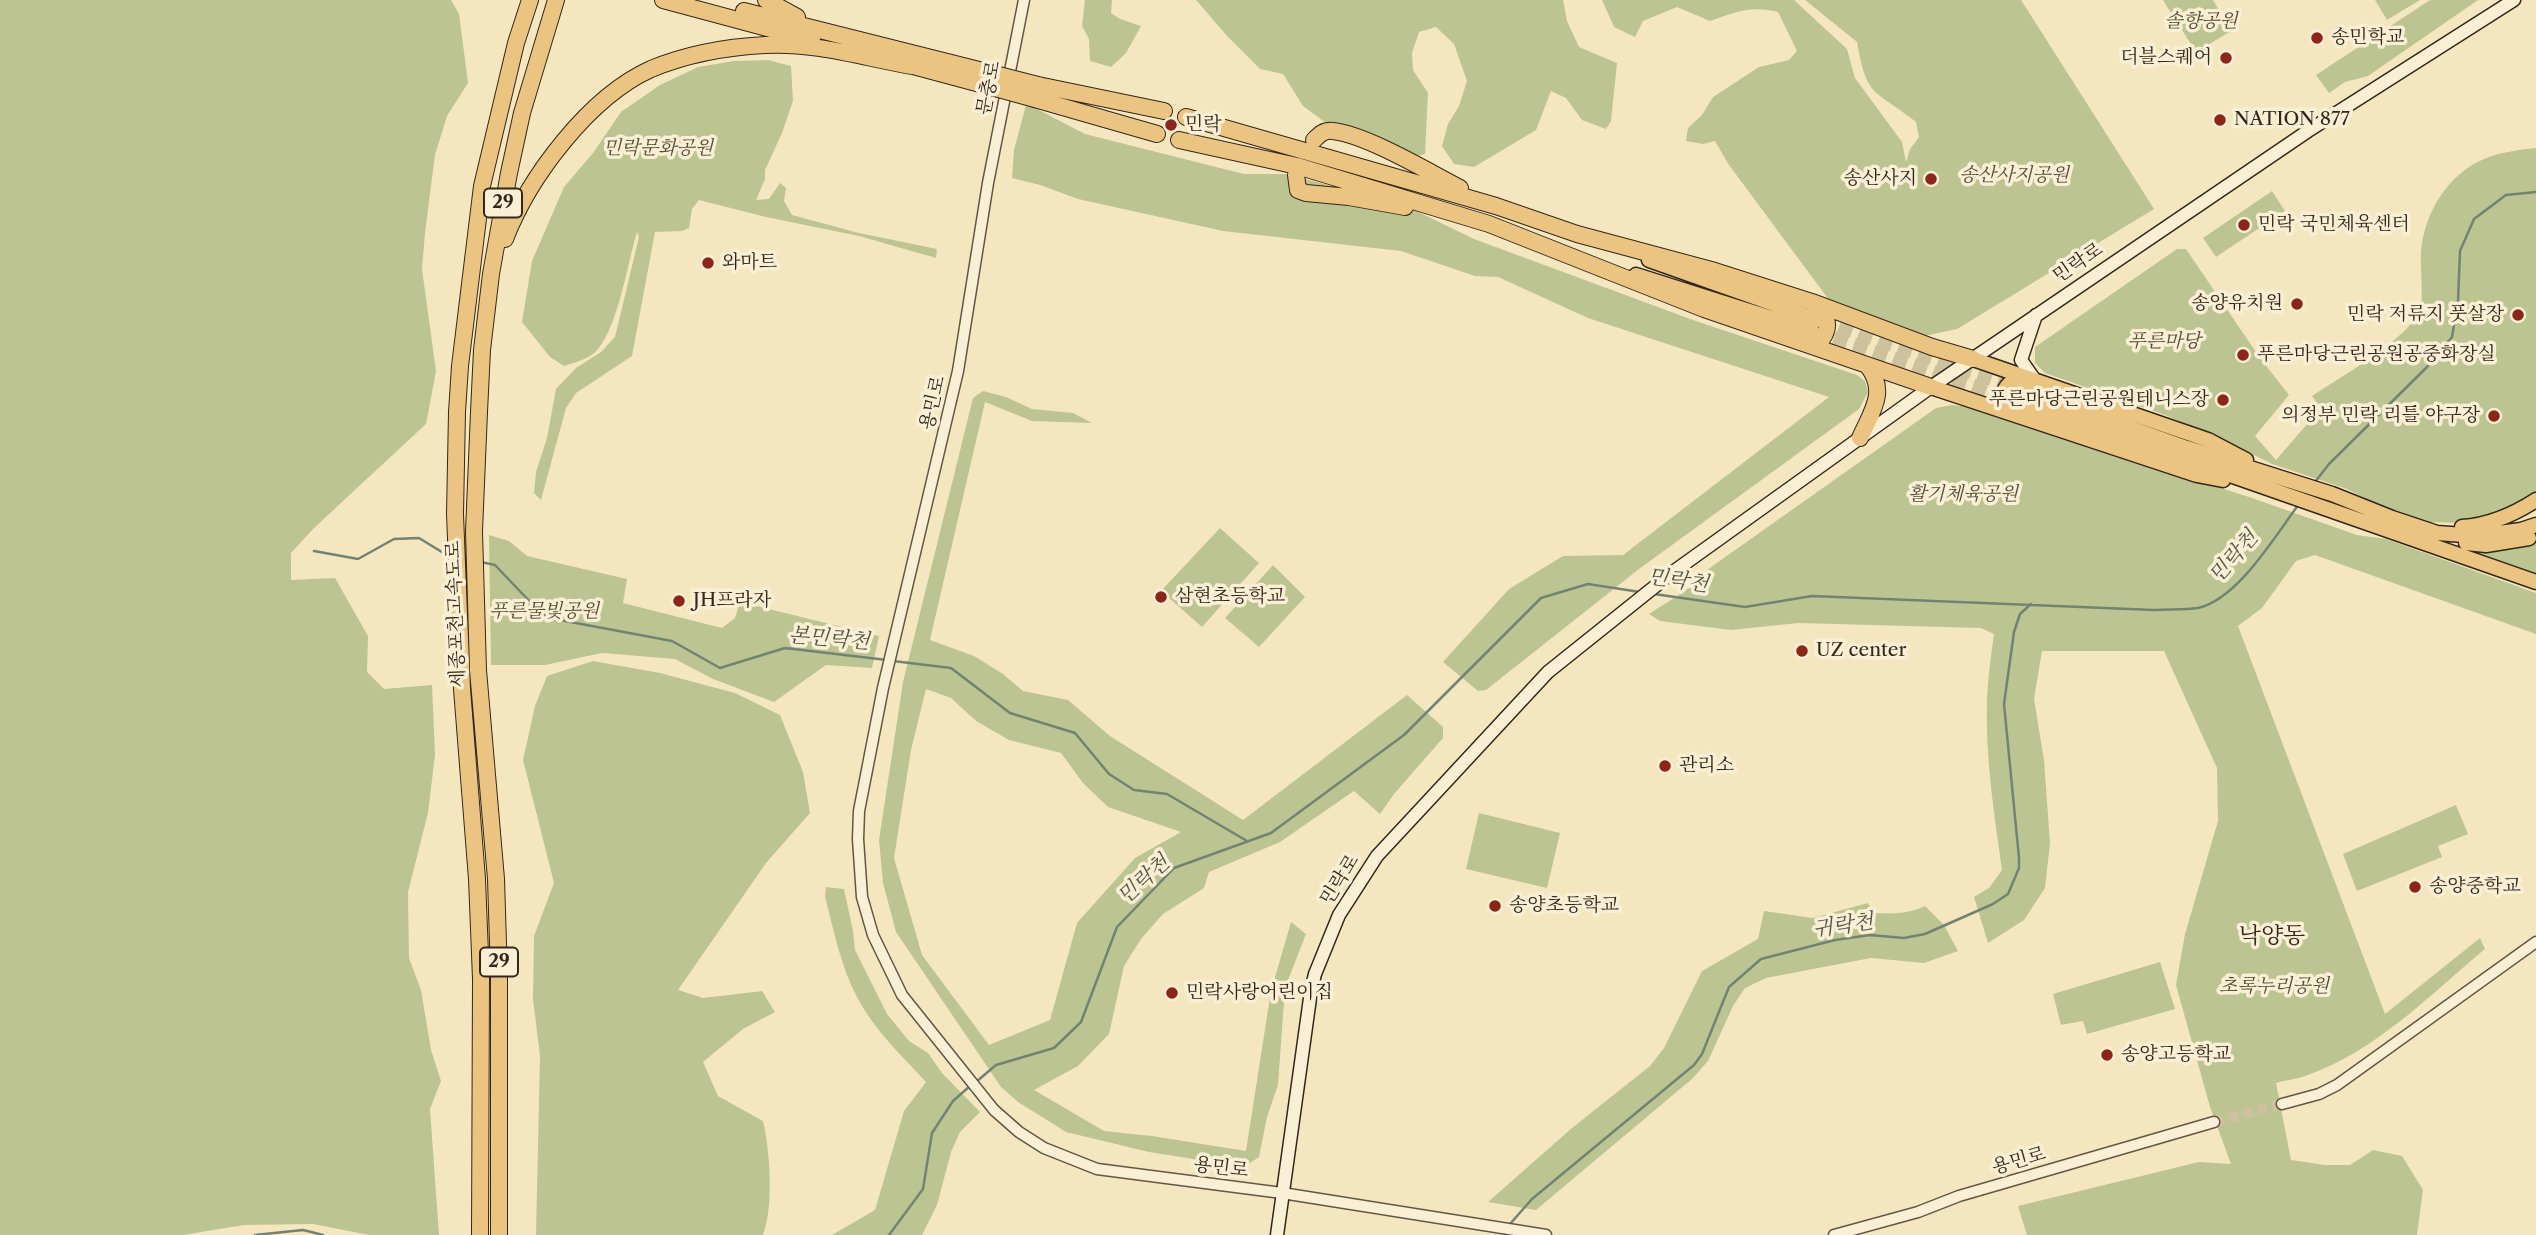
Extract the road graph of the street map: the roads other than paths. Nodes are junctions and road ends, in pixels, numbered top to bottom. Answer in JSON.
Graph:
{"nodes":[{"id":1,"x":530,"y":0,"type":"edge"},
{"id":2,"x":556,"y":0,"type":"edge"},
{"id":3,"x":663,"y":0,"type":"edge"},
{"id":4,"x":701,"y":0,"type":"edge"},
{"id":5,"x":766,"y":0,"type":"edge"},
{"id":6,"x":1024,"y":0,"type":"edge"},
{"id":7,"x":2514,"y":0,"type":"edge"},
{"id":8,"x":825,"y":30,"type":"junction"},
{"id":9,"x":912,"y":66,"type":"junction"},
{"id":10,"x":986,"y":79,"type":"junction"},
{"id":11,"x":1037,"y":92,"type":"junction"},
{"id":12,"x":1164,"y":111,"type":"dead end"},
{"id":13,"x":1186,"y":117,"type":"dead end"},
{"id":14,"x":1157,"y":134,"type":"dead end"},
{"id":15,"x":1179,"y":140,"type":"dead end"},
{"id":16,"x":1314,"y":140,"type":"dead end"},
{"id":17,"x":1296,"y":175,"type":"dead end"},
{"id":18,"x":988,"y":183,"type":"joint"},
{"id":19,"x":1496,"y":206,"type":"junction"},
{"id":20,"x":1489,"y":224,"type":"junction"},
{"id":21,"x":1577,"y":234,"type":"junction"},
{"id":22,"x":491,"y":274,"type":"junction"},
{"id":23,"x":1812,"y":302,"type":"junction"},
{"id":24,"x":2036,"y":314,"type":"junction"},
{"id":25,"x":1813,"y":332,"type":"junction"},
{"id":26,"x":1973,"y":359,"type":"junction"},
{"id":27,"x":1867,"y":365,"type":"junction"},
{"id":28,"x":1931,"y":387,"type":"junction"},
{"id":29,"x":2027,"y":391,"type":"junction"},
{"id":30,"x":2010,"y":413,"type":"junction"},
{"id":31,"x":1860,"y":438,"type":"junction"},
{"id":32,"x":2277,"y":484,"type":"junction"},
{"id":33,"x":2536,"y":500,"type":"edge"},
{"id":34,"x":2389,"y":523,"type":"junction"},
{"id":35,"x":2536,"y":525,"type":"edge"},
{"id":36,"x":2536,"y":535,"type":"edge"},
{"id":37,"x":2536,"y":582,"type":"edge"},
{"id":38,"x":2536,"y":942,"type":"edge"},
{"id":39,"x":2282,"y":1104,"type":"tunnel mouth"},
{"id":40,"x":2214,"y":1122,"type":"tunnel mouth"},
{"id":41,"x":1282,"y":1193,"type":"junction"},
{"id":42,"x":1543,"y":1234,"type":"edge"},
{"id":43,"x":480,"y":1235,"type":"edge"},
{"id":44,"x":499,"y":1235,"type":"edge"},
{"id":45,"x":1277,"y":1235,"type":"edge"},
{"id":46,"x":1834,"y":1235,"type":"edge"}],
"edges":[{"from":1,"to":43,"type":"highway","name":"세종포천고속도로","number":"29"},
{"from":2,"to":22,"type":"highway","name":"세종포천고속도로","number":"29"},
{"from":3,"to":9,"type":"highway"},
{"from":4,"to":8,"type":"highway"},
{"from":5,"to":8,"type":"highway"},
{"from":6,"to":18,"type":"street","name":"문충로"},
{"from":7,"to":24,"type":"main road","name":"민락로"},
{"from":8,"to":10,"type":"highway"},
{"from":9,"to":10,"type":"highway"},
{"from":9,"to":22,"type":"highway"},
{"from":10,"to":11,"type":"highway","bridge":true},
{"from":11,"to":12,"type":"highway"},
{"from":11,"to":14,"type":"highway"},
{"from":13,"to":19,"type":"highway"},
{"from":15,"to":20,"type":"highway"},
{"from":16,"to":19,"type":"highway"},
{"from":17,"to":20,"type":"highway"},
{"from":18,"to":41,"type":"street","name":"용민로"},
{"from":19,"to":21,"type":"highway"},
{"from":20,"to":25,"type":"highway"},
{"from":21,"to":23,"type":"highway"},
{"from":21,"to":25,"type":"highway"},
{"from":22,"to":44,"type":"highway","name":"세종포천고속도로","number":"29"},
{"from":23,"to":25,"type":"highway"},
{"from":23,"to":26,"type":"highway"},
{"from":24,"to":26,"type":"main road","name":"민락로"},
{"from":24,"to":29,"type":"main road"},
{"from":25,"to":27,"type":"highway"},
{"from":26,"to":28,"type":"main road","name":"민락로"},
{"from":26,"to":29,"type":"highway"},
{"from":27,"to":28,"type":"highway"},
{"from":27,"to":31,"type":"highway"},
{"from":28,"to":30,"type":"highway"},
{"from":28,"to":31,"type":"main road","name":"민락로"},
{"from":29,"to":30,"type":"highway"},
{"from":29,"to":32,"type":"highway"},
{"from":30,"to":32,"type":"highway"},
{"from":31,"to":41,"type":"main road","name":"민락로"},
{"from":32,"to":34,"type":"highway"},
{"from":32,"to":34,"type":"highway"},
{"from":33,"to":34,"type":"highway"},
{"from":34,"to":35,"type":"highway"},
{"from":34,"to":36,"type":"highway"},
{"from":34,"to":37,"type":"highway"},
{"from":38,"to":39,"type":"street"},
{"from":40,"to":46,"type":"street","name":"용민로"},
{"from":41,"to":42,"type":"street","name":"용민로"},
{"from":41,"to":45,"type":"main road","name":"민락로"}]}
